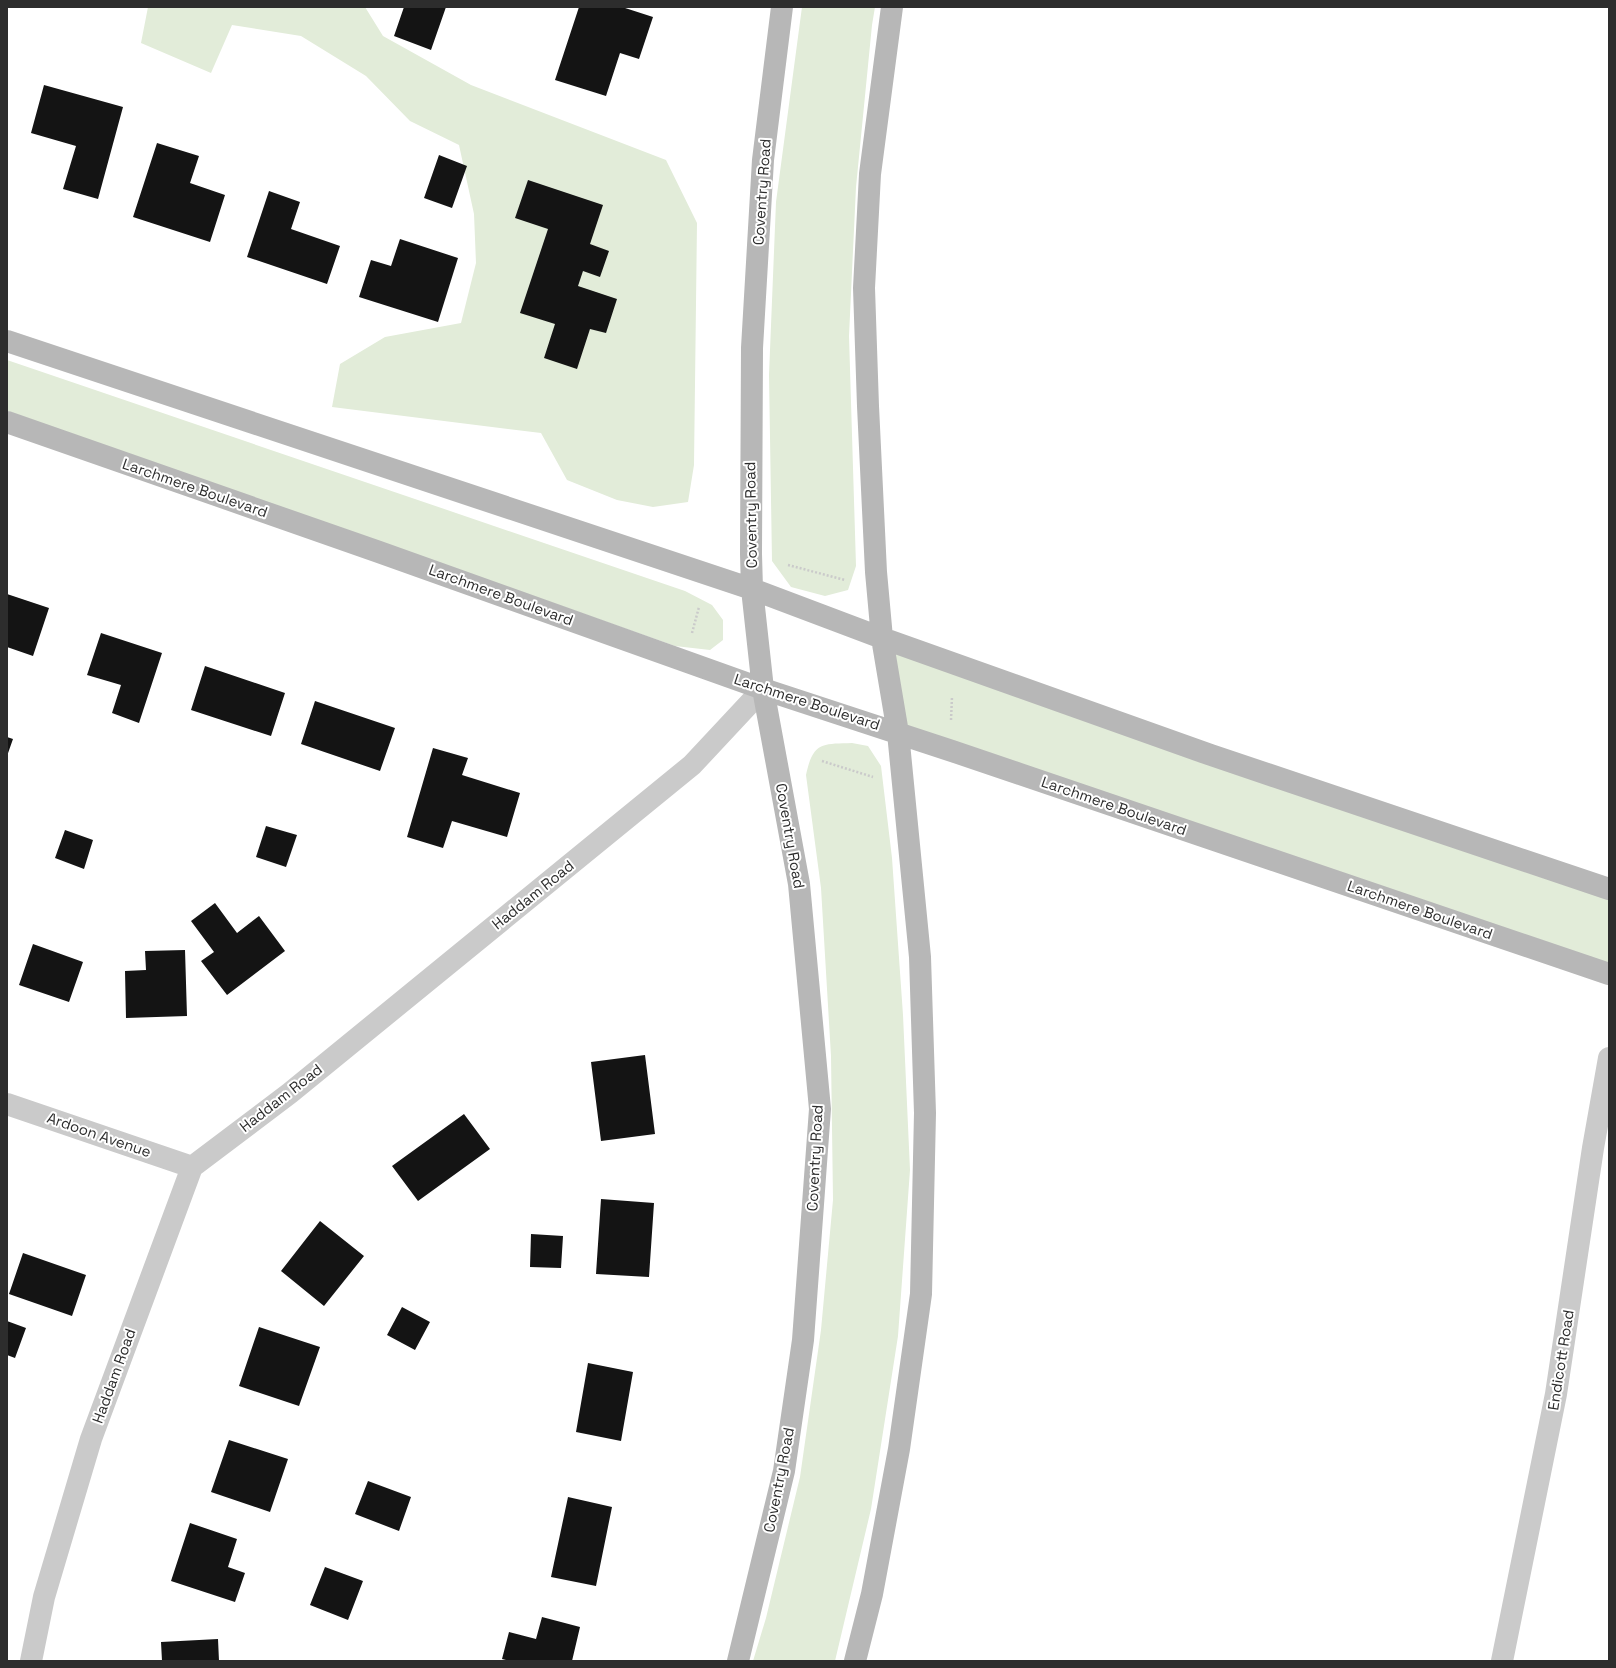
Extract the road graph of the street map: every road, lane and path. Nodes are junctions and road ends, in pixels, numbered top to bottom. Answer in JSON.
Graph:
{"nodes":[{"id":1,"x":782,"y":7,"type":"edge"},
{"id":2,"x":892,"y":7,"type":"edge"},
{"id":3,"x":7,"y":340,"type":"edge"},
{"id":4,"x":7,"y":422,"type":"edge"},
{"id":5,"x":788,"y":565,"type":"dead end"},
{"id":6,"x":845,"y":580,"type":"dead end"},
{"id":7,"x":752,"y":589,"type":"junction"},
{"id":8,"x":699,"y":607,"type":"dead end"},
{"id":9,"x":692,"y":635,"type":"dead end"},
{"id":10,"x":882,"y":638,"type":"junction"},
{"id":11,"x":762,"y":689,"type":"junction"},
{"id":12,"x":952,"y":697,"type":"dead end"},
{"id":13,"x":951,"y":726,"type":"dead end"},
{"id":14,"x":898,"y":733,"type":"junction"},
{"id":15,"x":822,"y":761,"type":"dead end"},
{"id":16,"x":876,"y":778,"type":"dead end"},
{"id":17,"x":1609,"y":889,"type":"edge"},
{"id":18,"x":1609,"y":974,"type":"edge"},
{"id":19,"x":1609,"y":1058,"type":"edge"},
{"id":20,"x":7,"y":1104,"type":"edge"},
{"id":21,"x":192,"y":1167,"type":"junction"},
{"id":22,"x":31,"y":1661,"type":"edge"},
{"id":23,"x":738,"y":1661,"type":"edge"},
{"id":24,"x":855,"y":1661,"type":"edge"},
{"id":25,"x":1502,"y":1661,"type":"edge"}],
"edges":[{"from":1,"to":7,"type":"main road","name":"Coventry Road"},
{"from":2,"to":10,"type":"main road"},
{"from":3,"to":7,"type":"main road"},
{"from":4,"to":11,"type":"main road","name":"Larchmere Boulevard"},
{"from":5,"to":6,"type":"path"},
{"from":7,"to":10,"type":"main road"},
{"from":7,"to":11,"type":"main road","name":"Coventry Road"},
{"from":8,"to":9,"type":"path"},
{"from":10,"to":14,"type":"main road"},
{"from":10,"to":17,"type":"main road"},
{"from":11,"to":14,"type":"main road","name":"Larchmere Boulevard"},
{"from":11,"to":21,"type":"street","name":"Haddam Road"},
{"from":11,"to":23,"type":"main road","name":"Coventry Road"},
{"from":12,"to":13,"type":"path"},
{"from":14,"to":18,"type":"main road","name":"Larchmere Boulevard"},
{"from":14,"to":24,"type":"main road"},
{"from":15,"to":16,"type":"path"},
{"from":19,"to":25,"type":"street","name":"Endicott Road"},
{"from":20,"to":21,"type":"street","name":"Ardoon Avenue"},
{"from":21,"to":22,"type":"street","name":"Haddam Road"}]}
